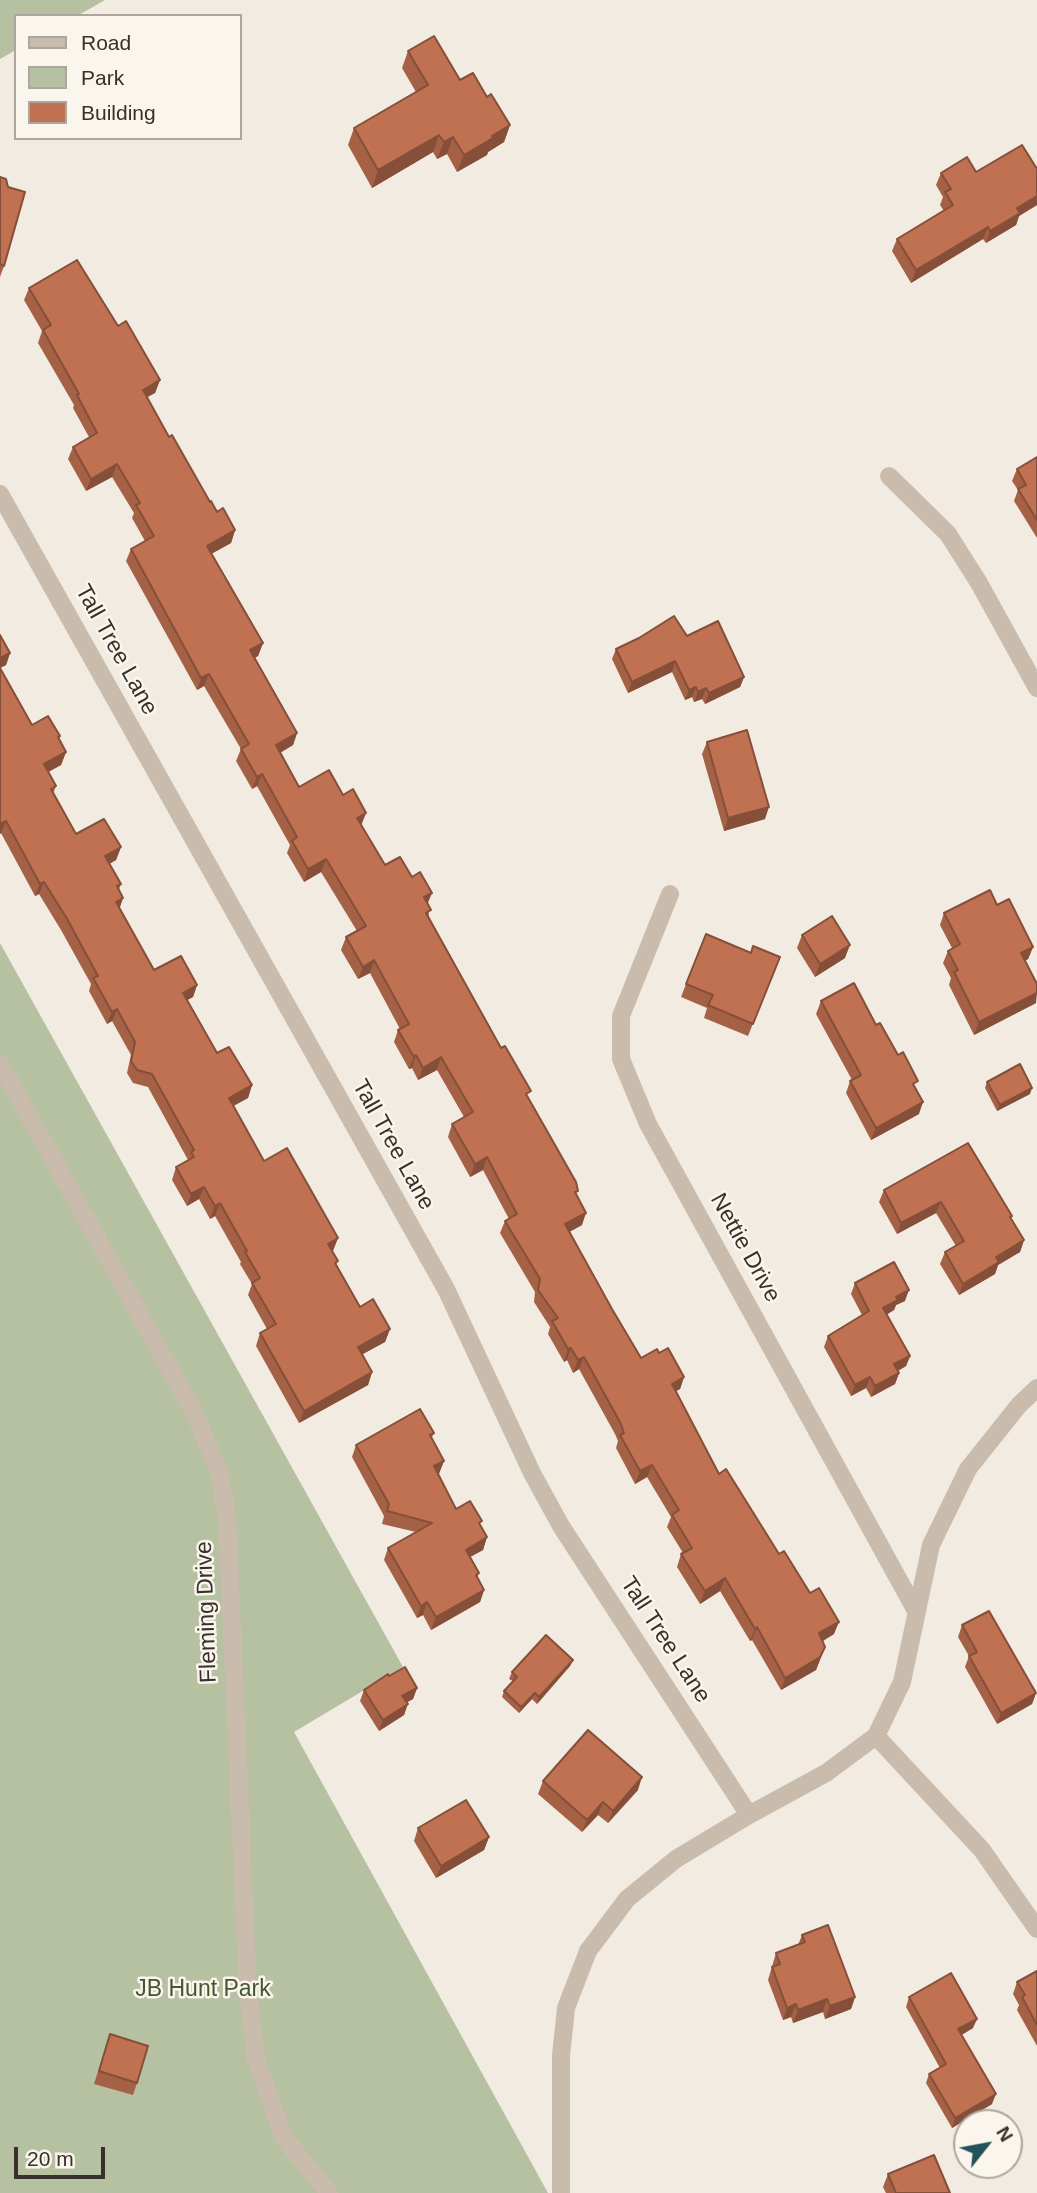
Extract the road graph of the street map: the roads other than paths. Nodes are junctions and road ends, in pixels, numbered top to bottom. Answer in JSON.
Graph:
{"nodes":[{"id":1,"x":889,"y":476,"type":"dead end"},
{"id":2,"x":0,"y":494,"type":"edge"},
{"id":3,"x":1037,"y":688,"type":"edge"},
{"id":4,"x":670,"y":894,"type":"dead end"},
{"id":5,"x":0,"y":1064,"type":"edge"},
{"id":6,"x":1037,"y":1388,"type":"edge"},
{"id":7,"x":916,"y":1611,"type":"junction"},
{"id":8,"x":876,"y":1736,"type":"junction"},
{"id":9,"x":749,"y":1815,"type":"junction"},
{"id":10,"x":1037,"y":1929,"type":"edge"},
{"id":11,"x":329,"y":2193,"type":"edge"},
{"id":12,"x":561,"y":2193,"type":"edge"}],
"edges":[{"from":1,"to":3,"type":"street"},
{"from":2,"to":9,"type":"street","name":"Tall Tree Lane"},
{"from":4,"to":7,"type":"street","name":"Nettie Drive"},
{"from":5,"to":11,"type":"street","name":"Fleming Drive"},
{"from":6,"to":7,"type":"street"},
{"from":7,"to":8,"type":"street"},
{"from":8,"to":9,"type":"street"},
{"from":8,"to":10,"type":"street"},
{"from":9,"to":12,"type":"street"}]}
